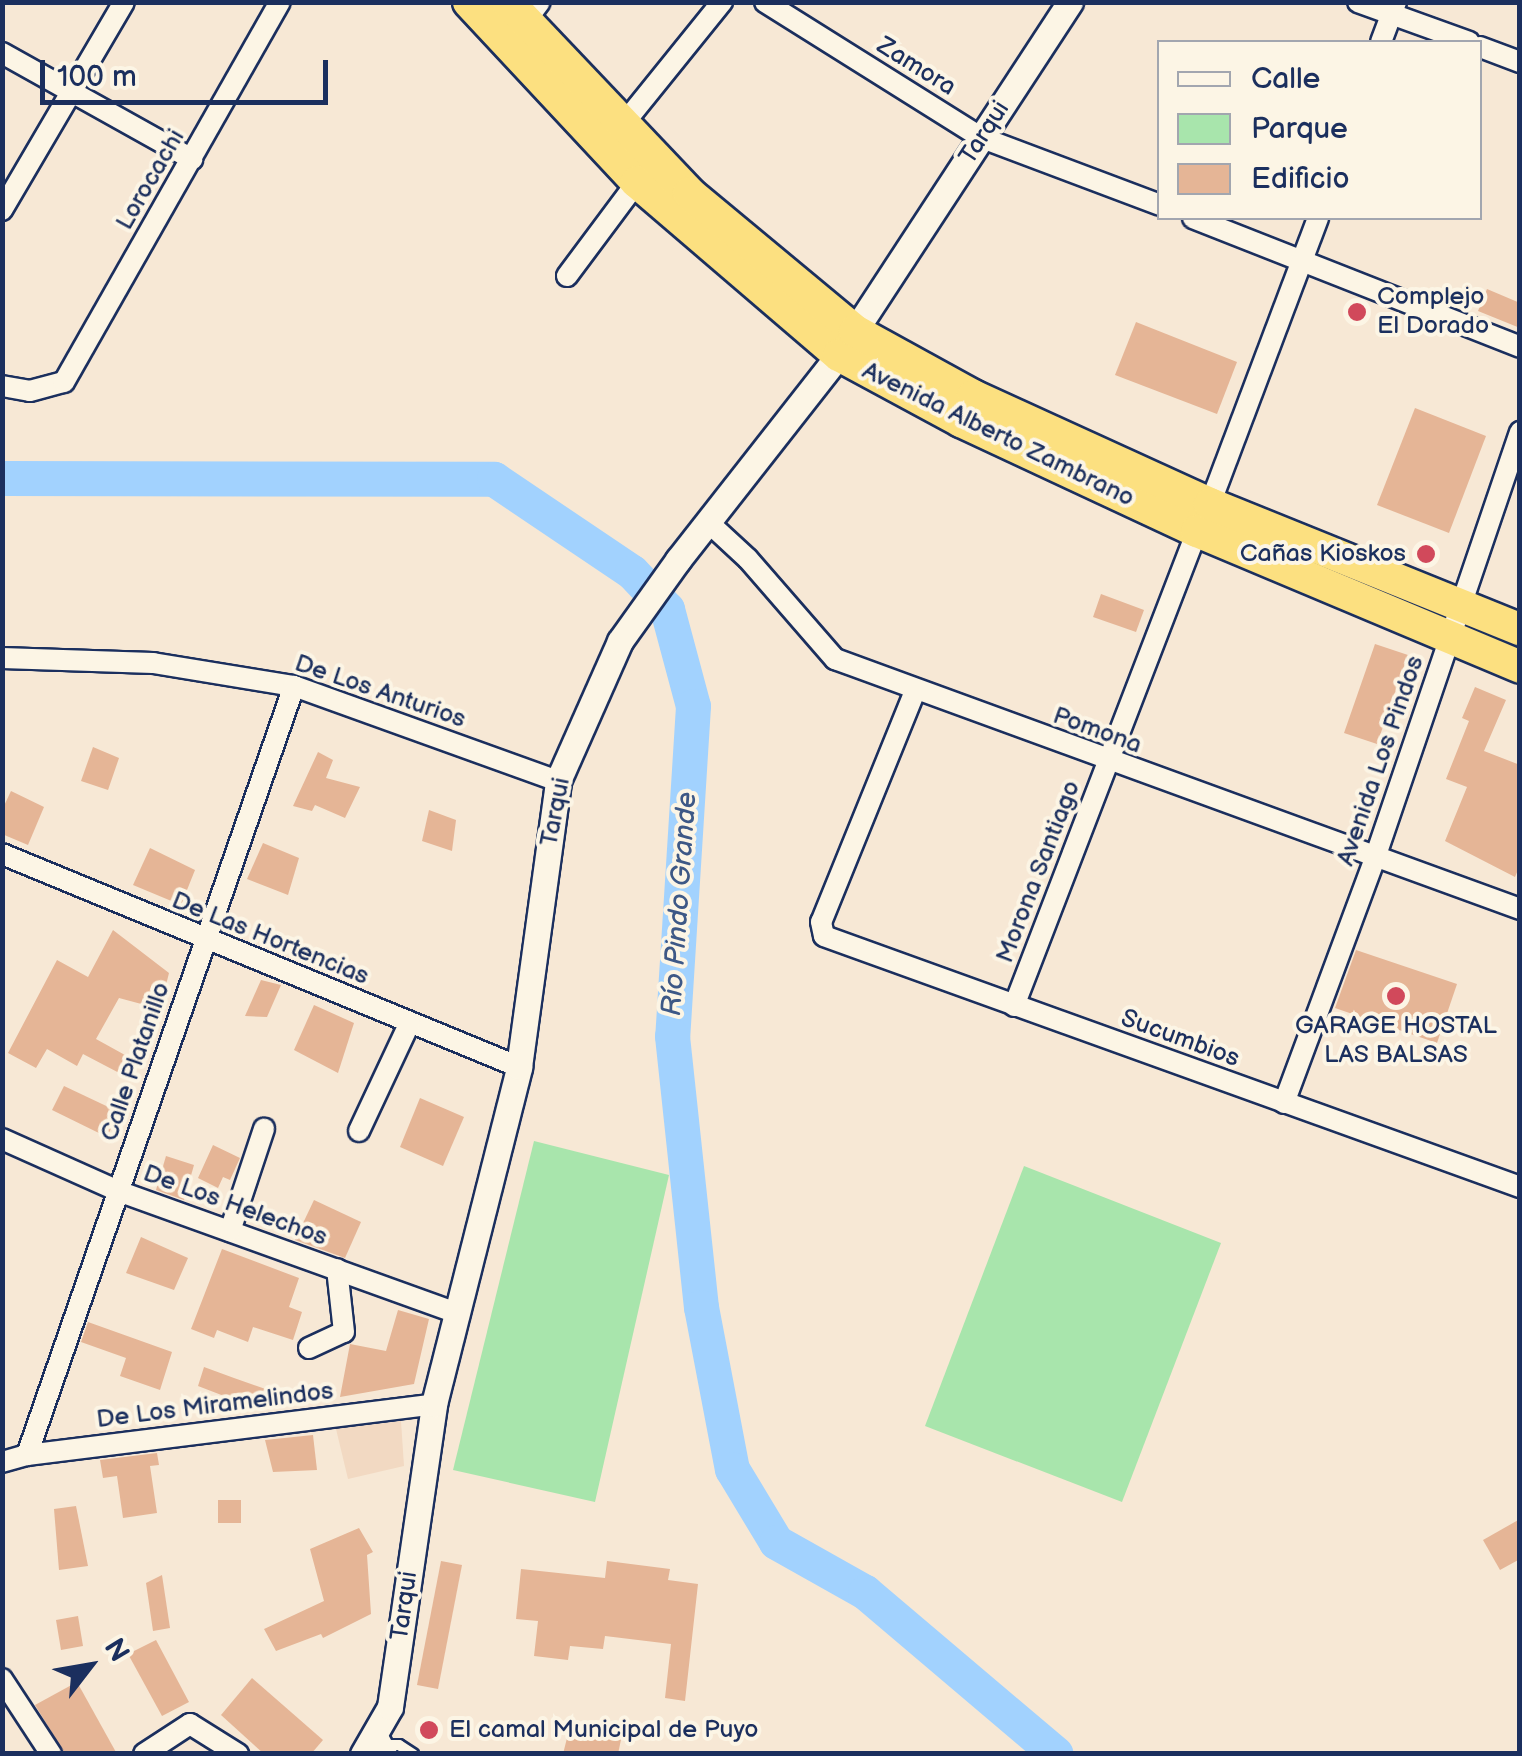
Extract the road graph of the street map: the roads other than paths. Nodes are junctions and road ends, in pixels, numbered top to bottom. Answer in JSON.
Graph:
{"nodes":[{"id":1,"x":124,"y":2,"type":"edge"},
{"id":2,"x":280,"y":2,"type":"edge"},
{"id":3,"x":468,"y":2,"type":"edge"},
{"id":4,"x":722,"y":2,"type":"edge"},
{"id":5,"x":765,"y":2,"type":"edge"},
{"id":6,"x":1070,"y":2,"type":"edge"},
{"id":7,"x":1358,"y":2,"type":"edge"},
{"id":8,"x":1394,"y":8,"type":"edge"},
{"id":9,"x":524,"y":9,"type":"edge"},
{"id":10,"x":1382,"y":40,"type":"edge"},
{"id":11,"x":1465,"y":40,"type":"edge"},
{"id":12,"x":1482,"y":47,"type":"edge"},
{"id":13,"x":2,"y":53,"type":"edge"},
{"id":14,"x":1520,"y":62,"type":"edge"},
{"id":15,"x":73,"y":93,"type":"junction"},
{"id":16,"x":621,"y":127,"type":"junction"},
{"id":17,"x":982,"y":138,"type":"junction"},
{"id":18,"x":192,"y":160,"type":"junction"},
{"id":19,"x":638,"y":182,"type":"junction"},
{"id":20,"x":1157,"y":204,"type":"edge"},
{"id":21,"x":2,"y":210,"type":"edge"},
{"id":22,"x":1198,"y":220,"type":"edge"},
{"id":23,"x":1317,"y":220,"type":"edge"},
{"id":24,"x":1302,"y":259,"type":"junction"},
{"id":25,"x":567,"y":276,"type":"dead end"},
{"id":26,"x":847,"y":343,"type":"junction"},
{"id":27,"x":1520,"y":346,"type":"edge"},
{"id":28,"x":2,"y":386,"type":"edge"},
{"id":29,"x":1520,"y":432,"type":"edge"},
{"id":30,"x":1204,"y":518,"type":"junction"},
{"id":31,"x":708,"y":522,"type":"junction"},
{"id":32,"x":1461,"y":605,"type":"junction"},
{"id":33,"x":1520,"y":629,"type":"edge"},
{"id":34,"x":1449,"y":638,"type":"junction"},
{"id":35,"x":2,"y":658,"type":"edge"},
{"id":36,"x":1520,"y":666,"type":"edge"},
{"id":37,"x":294,"y":686,"type":"junction"},
{"id":38,"x":916,"y":691,"type":"junction"},
{"id":39,"x":1108,"y":762,"type":"junction"},
{"id":40,"x":558,"y":782,"type":"junction"},
{"id":41,"x":2,"y":854,"type":"edge"},
{"id":42,"x":1376,"y":855,"type":"junction"},
{"id":43,"x":1520,"y":910,"type":"edge"},
{"id":44,"x":205,"y":940,"type":"junction"},
{"id":45,"x":1014,"y":1006,"type":"junction"},
{"id":46,"x":410,"y":1022,"type":"junction"},
{"id":47,"x":519,"y":1066,"type":"junction"},
{"id":48,"x":1284,"y":1102,"type":"junction"},
{"id":49,"x":264,"y":1129,"type":"dead end"},
{"id":50,"x":360,"y":1131,"type":"dead end"},
{"id":51,"x":2,"y":1139,"type":"edge"},
{"id":52,"x":1520,"y":1187,"type":"edge"},
{"id":53,"x":118,"y":1191,"type":"junction"},
{"id":54,"x":230,"y":1231,"type":"junction"},
{"id":55,"x":337,"y":1269,"type":"junction"},
{"id":56,"x":454,"y":1312,"type":"junction"},
{"id":57,"x":308,"y":1348,"type":"dead end"},
{"id":58,"x":434,"y":1404,"type":"junction"},
{"id":59,"x":27,"y":1455,"type":"junction"},
{"id":60,"x":2,"y":1462,"type":"edge"},
{"id":61,"x":2,"y":1679,"type":"edge"},
{"id":62,"x":378,"y":1747,"type":"edge"},
{"id":63,"x":51,"y":1754,"type":"edge"},
{"id":64,"x":144,"y":1754,"type":"edge"},
{"id":65,"x":238,"y":1754,"type":"edge"},
{"id":66,"x":413,"y":1754,"type":"edge"}],
"edges":[{"from":1,"to":15,"type":"street"},
{"from":2,"to":18,"type":"street","name":"Lorocachi"},
{"from":3,"to":19,"type":"highway","name":"Avenida Alberto Zambrano"},
{"from":4,"to":16,"type":"street"},
{"from":5,"to":17,"type":"street","name":"Zamora"},
{"from":6,"to":17,"type":"street","name":"Tarqui"},
{"from":7,"to":8,"type":"street"},
{"from":8,"to":10,"type":"street"},
{"from":8,"to":11,"type":"street"},
{"from":9,"to":16,"type":"highway","name":"Avenida Alberto Zambrano"},
{"from":12,"to":14,"type":"street"},
{"from":13,"to":15,"type":"street"},
{"from":15,"to":18,"type":"street"},
{"from":15,"to":21,"type":"street"},
{"from":16,"to":26,"type":"highway","name":"Avenida Alberto Zambrano"},
{"from":17,"to":20,"type":"street","name":"Zamora"},
{"from":17,"to":26,"type":"street","name":"Tarqui"},
{"from":18,"to":28,"type":"street","name":"Lorocachi"},
{"from":19,"to":25,"type":"street"},
{"from":19,"to":26,"type":"highway","name":"Avenida Alberto Zambrano"},
{"from":22,"to":24,"type":"street"},
{"from":23,"to":24,"type":"street","name":"Morona Santiago"},
{"from":24,"to":27,"type":"street"},
{"from":24,"to":30,"type":"street","name":"Morona Santiago"},
{"from":26,"to":30,"type":"highway","name":"Avenida Alberto Zambrano"},
{"from":26,"to":31,"type":"street","name":"Tarqui"},
{"from":29,"to":32,"type":"street","name":"Avenida Los Pindos"},
{"from":30,"to":32,"type":"highway","name":"Avenida Alberto Zambrano"},
{"from":30,"to":34,"type":"highway","name":"Avenida Alberto Zambrano"},
{"from":30,"to":39,"type":"street","name":"Morona Santiago"},
{"from":31,"to":38,"type":"street","name":"Pomona"},
{"from":31,"to":40,"type":"street","name":"Tarqui"},
{"from":32,"to":33,"type":"highway","name":"Avenida Alberto Zambrano"},
{"from":32,"to":34,"type":"street","name":"Avenida Los Pindos"},
{"from":34,"to":36,"type":"highway","name":"Avenida Alberto Zambrano"},
{"from":34,"to":42,"type":"street","name":"Avenida Los Pindos"},
{"from":35,"to":37,"type":"street","name":"De Los Anturios"},
{"from":37,"to":40,"type":"street","name":"De Los Anturios"},
{"from":37,"to":44,"type":"street","name":"Calle Platanillo"},
{"from":38,"to":39,"type":"street","name":"Pomona"},
{"from":38,"to":45,"type":"street","name":"Sucumbios"},
{"from":39,"to":42,"type":"street","name":"Pomona"},
{"from":39,"to":45,"type":"street","name":"Morona Santiago"},
{"from":40,"to":47,"type":"street","name":"Tarqui"},
{"from":41,"to":44,"type":"street","name":"De Las Hortencias"},
{"from":42,"to":43,"type":"street","name":"Pomona"},
{"from":42,"to":48,"type":"street","name":"Avenida Los Pindos"},
{"from":44,"to":46,"type":"street","name":"De Las Hortencias"},
{"from":44,"to":53,"type":"street","name":"Calle Platanillo"},
{"from":45,"to":48,"type":"street","name":"Sucumbios"},
{"from":46,"to":47,"type":"street","name":"De Las Hortencias"},
{"from":46,"to":50,"type":"street"},
{"from":47,"to":56,"type":"street","name":"Tarqui"},
{"from":48,"to":52,"type":"street","name":"Sucumbios"},
{"from":49,"to":54,"type":"street"},
{"from":51,"to":53,"type":"street","name":"De Los Helechos"},
{"from":53,"to":54,"type":"street","name":"De Los Helechos"},
{"from":53,"to":59,"type":"street","name":"Calle Platanillo"},
{"from":54,"to":55,"type":"street","name":"De Los Helechos"},
{"from":55,"to":56,"type":"street","name":"De Los Helechos"},
{"from":55,"to":57,"type":"street"},
{"from":56,"to":58,"type":"street","name":"Tarqui"},
{"from":58,"to":59,"type":"street","name":"De Los Miramelindos"},
{"from":58,"to":62,"type":"street","name":"Tarqui"},
{"from":59,"to":60,"type":"street","name":"De Los Miramelindos"},
{"from":61,"to":63,"type":"street"},
{"from":62,"to":66,"type":"lane"},
{"from":64,"to":65,"type":"street"}]}
